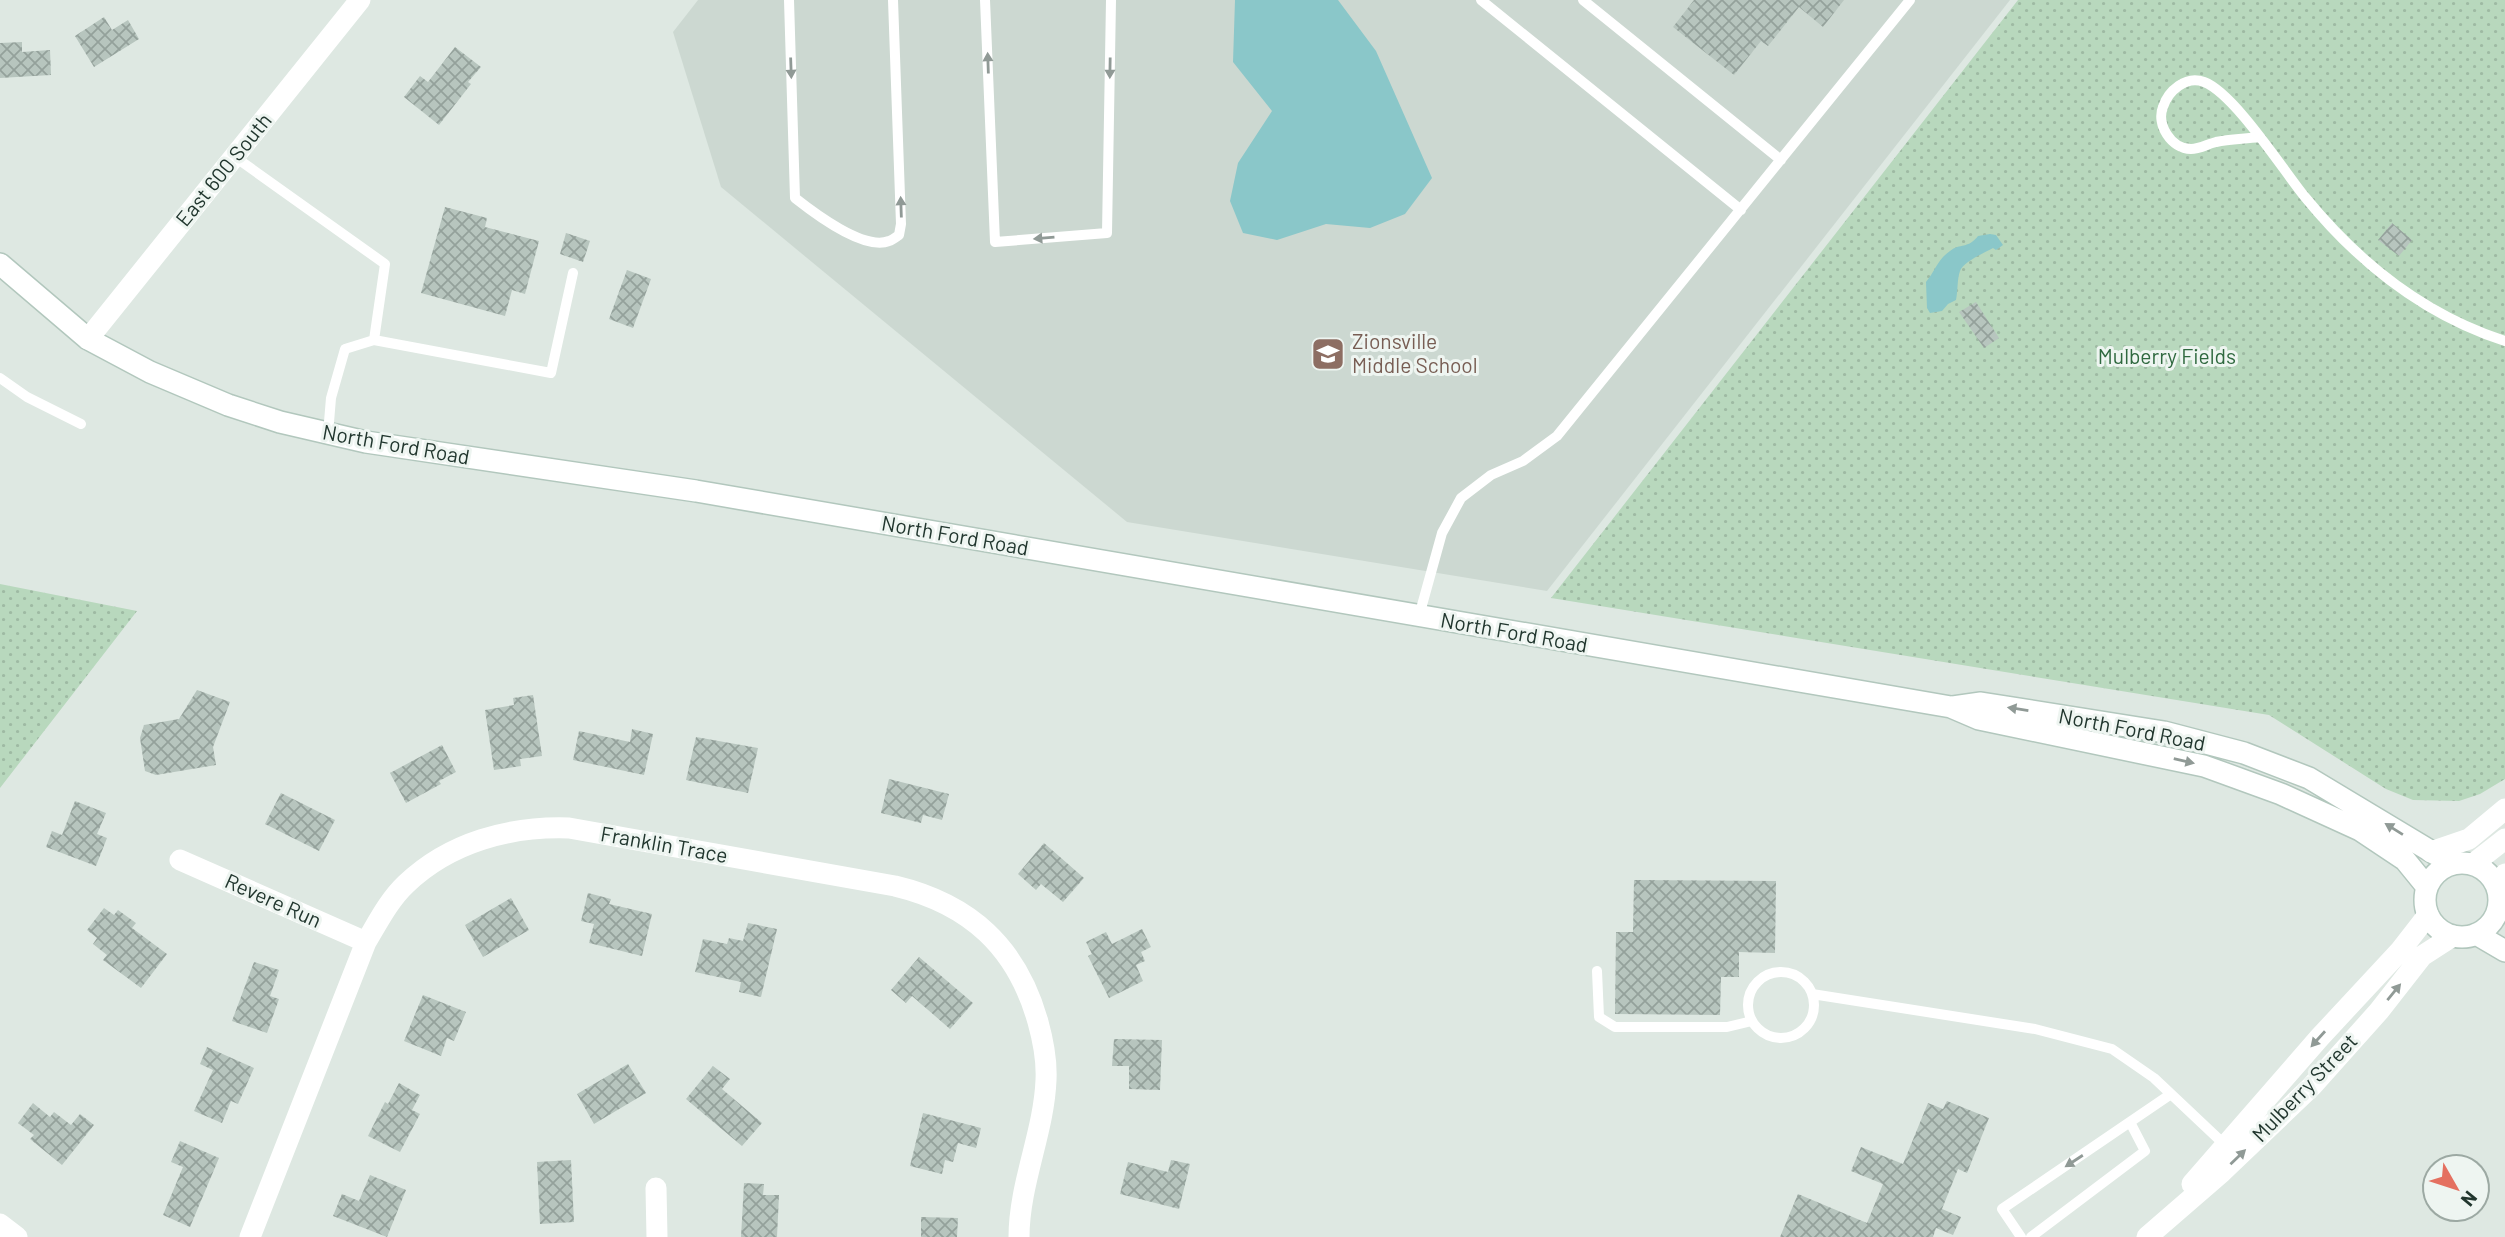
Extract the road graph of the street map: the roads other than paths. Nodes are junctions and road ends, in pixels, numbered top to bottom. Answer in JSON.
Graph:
{"nodes":[{"id":1,"x":360,"y":0,"type":"edge"},
{"id":2,"x":789,"y":0,"type":"edge"},
{"id":3,"x":894,"y":0,"type":"edge"},
{"id":4,"x":985,"y":0,"type":"edge"},
{"id":5,"x":1111,"y":0,"type":"edge"},
{"id":6,"x":1481,"y":0,"type":"edge"},
{"id":7,"x":1583,"y":0,"type":"edge"},
{"id":8,"x":1910,"y":0,"type":"edge"},
{"id":9,"x":2259,"y":137,"type":"junction"},
{"id":10,"x":235,"y":157,"type":"junction"},
{"id":11,"x":1782,"y":160,"type":"junction"},
{"id":12,"x":1741,"y":210,"type":"junction"},
{"id":13,"x":0,"y":264,"type":"edge"},
{"id":14,"x":573,"y":273,"type":"dead end"},
{"id":15,"x":88,"y":339,"type":"junction"},
{"id":16,"x":374,"y":340,"type":"junction"},
{"id":17,"x":2505,"y":341,"type":"edge"},
{"id":18,"x":0,"y":377,"type":"edge"},
{"id":19,"x":81,"y":424,"type":"dead end"},
{"id":20,"x":328,"y":434,"type":"junction"},
{"id":21,"x":1419,"y":617,"type":"junction"},
{"id":22,"x":1951,"y":707,"type":"junction"},
{"id":23,"x":2505,"y":809,"type":"edge"},
{"id":24,"x":2505,"y":839,"type":"edge"},
{"id":25,"x":2431,"y":852,"type":"junction"},
{"id":26,"x":180,"y":860,"type":"dead end"},
{"id":27,"x":2463,"y":864,"type":"junction"},
{"id":28,"x":2501,"y":880,"type":"edge"},
{"id":29,"x":2427,"y":887,"type":"junction"},
{"id":30,"x":2428,"y":915,"type":"junction"},
{"id":31,"x":2502,"y":915,"type":"edge"},
{"id":32,"x":2476,"y":934,"type":"junction"},
{"id":33,"x":2454,"y":936,"type":"junction"},
{"id":34,"x":366,"y":942,"type":"junction"},
{"id":35,"x":2505,"y":951,"type":"edge"},
{"id":36,"x":1597,"y":971,"type":"dead end"},
{"id":37,"x":1812,"y":994,"type":"junction"},
{"id":38,"x":1752,"y":1021,"type":"junction"},
{"id":39,"x":2171,"y":1094,"type":"junction"},
{"id":40,"x":2131,"y":1124,"type":"junction"},
{"id":41,"x":2225,"y":1145,"type":"junction"},
{"id":42,"x":656,"y":1188,"type":"dead end"},
{"id":43,"x":0,"y":1224,"type":"edge"},
{"id":44,"x":2149,"y":1236,"type":"edge"},
{"id":45,"x":17,"y":1237,"type":"edge"},
{"id":46,"x":250,"y":1237,"type":"edge"},
{"id":47,"x":657,"y":1237,"type":"edge"},
{"id":48,"x":1018,"y":1237,"type":"edge"},
{"id":49,"x":2021,"y":1237,"type":"edge"},
{"id":50,"x":2031,"y":1237,"type":"edge"}],
"edges":[{"from":1,"to":10,"type":"main road","name":"East 600 South"},
{"from":2,"to":3,"type":"lane","one_way":true},
{"from":5,"to":4,"type":"lane","one_way":true},
{"from":6,"to":12,"type":"lane"},
{"from":7,"to":11,"type":"lane"},
{"from":8,"to":11,"type":"lane"},
{"from":9,"to":9,"type":"lane"},
{"from":9,"to":17,"type":"lane"},
{"from":10,"to":15,"type":"main road","name":"East 600 South"},
{"from":10,"to":16,"type":"lane"},
{"from":11,"to":12,"type":"lane"},
{"from":12,"to":21,"type":"lane"},
{"from":13,"to":15,"type":"main road","name":"North Ford Road"},
{"from":14,"to":16,"type":"lane"},
{"from":15,"to":20,"type":"main road","name":"North Ford Road"},
{"from":16,"to":20,"type":"lane"},
{"from":18,"to":19,"type":"lane"},
{"from":20,"to":21,"type":"main road","name":"North Ford Road"},
{"from":21,"to":22,"type":"main road","name":"North Ford Road"},
{"from":25,"to":22,"type":"main road","name":"North Ford Road","one_way":true},
{"from":22,"to":29,"type":"main road","name":"North Ford Road","one_way":true},
{"from":23,"to":25,"type":"main road"},
{"from":24,"to":27,"type":"main road"},
{"from":25,"to":27,"type":"main road","name":"North Ford Road"},
{"from":26,"to":34,"type":"main road","name":"Revere Run"},
{"from":27,"to":28,"type":"main road"},
{"from":27,"to":29,"type":"main road"},
{"from":28,"to":31,"type":"main road"},
{"from":29,"to":30,"type":"main road"},
{"from":30,"to":33,"type":"main road"},
{"from":30,"to":41,"type":"main road","name":"Mulberry Street","one_way":true},
{"from":31,"to":32,"type":"main road"},
{"from":32,"to":33,"type":"main road"},
{"from":32,"to":35,"type":"main road"},
{"from":44,"to":33,"type":"main road","name":"Mulberry Street","one_way":true},
{"from":34,"to":46,"type":"main road","name":"Franklin Trace"},
{"from":34,"to":48,"type":"main road","name":"Franklin Trace"},
{"from":36,"to":38,"type":"lane"},
{"from":37,"to":38,"type":"lane"},
{"from":37,"to":38,"type":"lane"},
{"from":37,"to":39,"type":"lane"},
{"from":39,"to":40,"type":"lane"},
{"from":39,"to":41,"type":"lane"},
{"from":40,"to":49,"type":"lane","one_way":true},
{"from":40,"to":50,"type":"lane"},
{"from":41,"to":44,"type":"main road","name":"Mulberry Street"},
{"from":42,"to":47,"type":"main road"},
{"from":43,"to":45,"type":"main road"}]}
